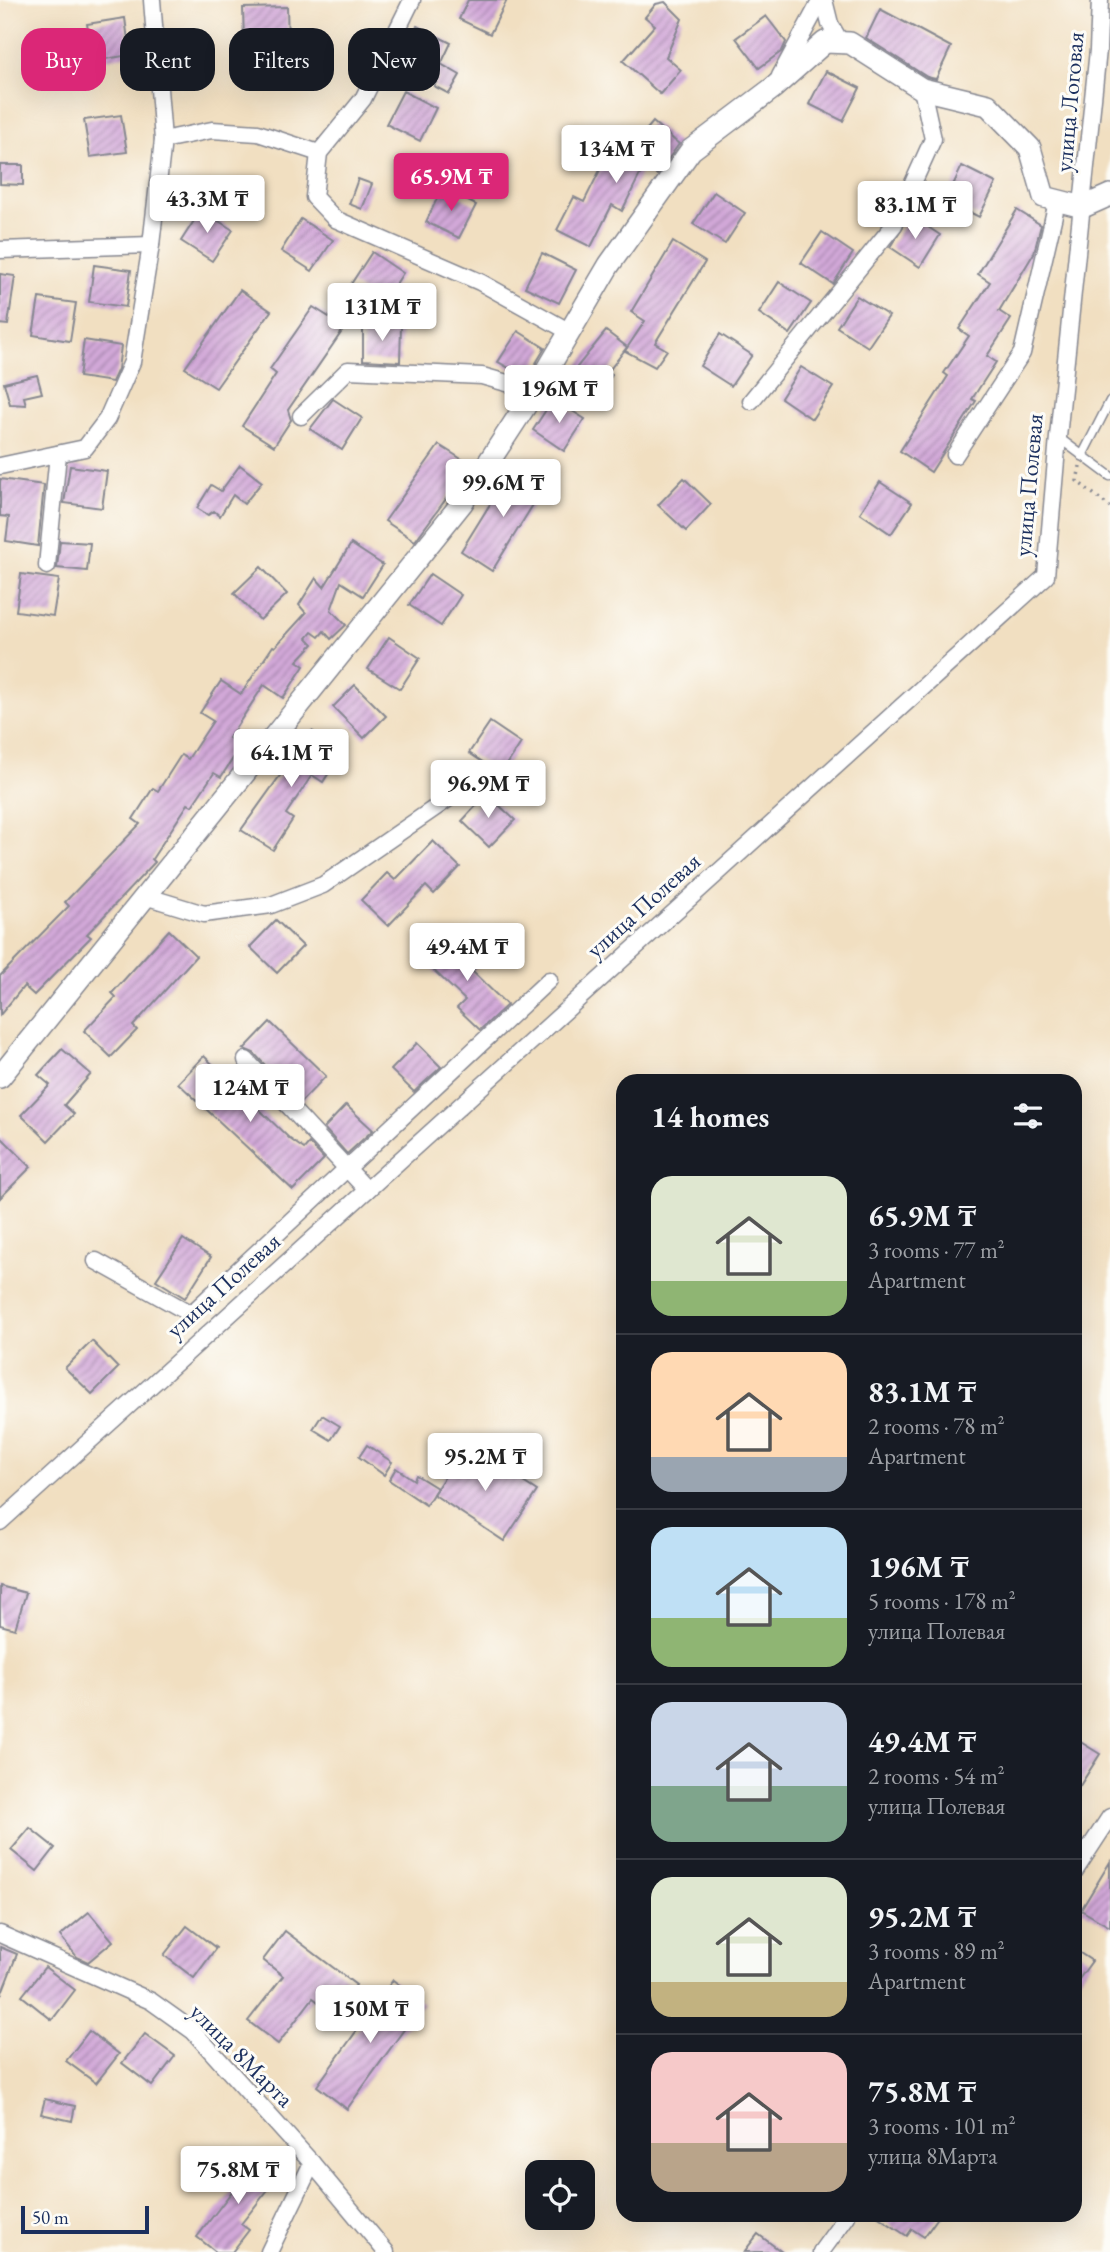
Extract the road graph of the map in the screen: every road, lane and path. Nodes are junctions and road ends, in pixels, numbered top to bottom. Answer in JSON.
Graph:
{"nodes":[{"id":1,"x":152,"y":0,"type":"edge"},
{"id":2,"x":412,"y":0,"type":"edge"},
{"id":3,"x":823,"y":0,"type":"edge"},
{"id":4,"x":1100,"y":0,"type":"edge"},
{"id":5,"x":841,"y":43,"type":"junction"},
{"id":6,"x":774,"y":88,"type":"junction"},
{"id":7,"x":922,"y":89,"type":"junction"},
{"id":8,"x":163,"y":139,"type":"junction"},
{"id":9,"x":319,"y":153,"type":"junction"},
{"id":10,"x":1110,"y":195,"type":"edge"},
{"id":11,"x":1057,"y":202,"type":"junction"},
{"id":12,"x":1083,"y":207,"type":"junction"},
{"id":13,"x":151,"y":245,"type":"junction"},
{"id":14,"x":0,"y":250,"type":"edge"},
{"id":15,"x":570,"y":332,"type":"junction"},
{"id":16,"x":536,"y":391,"type":"junction"},
{"id":17,"x":751,"y":401,"type":"dead end"},
{"id":18,"x":1110,"y":401,"type":"edge"},
{"id":19,"x":301,"y":416,"type":"dead end"},
{"id":20,"x":1058,"y":437,"type":"junction"},
{"id":21,"x":58,"y":454,"type":"junction"},
{"id":22,"x":955,"y":455,"type":"dead end"},
{"id":23,"x":1082,"y":456,"type":"junction"},
{"id":24,"x":0,"y":466,"type":"edge"},
{"id":25,"x":1110,"y":476,"type":"edge"},
{"id":26,"x":1110,"y":507,"type":"edge"},
{"id":27,"x":47,"y":565,"type":"dead end"},
{"id":28,"x":477,"y":779,"type":"dead end"},
{"id":29,"x":148,"y":897,"type":"junction"},
{"id":30,"x":549,"y":980,"type":"dead end"},
{"id":31,"x":246,"y":1060,"type":"dead end"},
{"id":32,"x":0,"y":1077,"type":"edge"},
{"id":33,"x":346,"y":1169,"type":"junction"},
{"id":34,"x":367,"y":1190,"type":"junction"},
{"id":35,"x":96,"y":1261,"type":"dead end"},
{"id":36,"x":0,"y":1522,"type":"edge"},
{"id":37,"x":1110,"y":1816,"type":"edge"},
{"id":38,"x":1082,"y":1860,"type":"edge"},
{"id":39,"x":0,"y":1934,"type":"edge"},
{"id":40,"x":312,"y":2162,"type":"junction"},
{"id":41,"x":843,"y":2222,"type":"edge"},
{"id":42,"x":269,"y":2252,"type":"edge"},
{"id":43,"x":386,"y":2252,"type":"edge"},
{"id":44,"x":821,"y":2252,"type":"edge"}],
"edges":[{"from":1,"to":8,"type":"street"},
{"from":2,"to":9,"type":"street"},
{"from":3,"to":5,"type":"street"},
{"from":3,"to":6,"type":"street"},
{"from":4,"to":12,"type":"street","name":"улица Логовая"},
{"from":5,"to":6,"type":"street"},
{"from":5,"to":7,"type":"street"},
{"from":6,"to":15,"type":"street"},
{"from":7,"to":11,"type":"street"},
{"from":7,"to":17,"type":"street"},
{"from":8,"to":9,"type":"street"},
{"from":8,"to":13,"type":"street"},
{"from":9,"to":15,"type":"street"},
{"from":10,"to":12,"type":"street"},
{"from":11,"to":12,"type":"street"},
{"from":11,"to":22,"type":"street"},
{"from":12,"to":20,"type":"street","name":"улица Полевая"},
{"from":13,"to":14,"type":"street"},
{"from":13,"to":21,"type":"street"},
{"from":15,"to":16,"type":"street"},
{"from":16,"to":19,"type":"street"},
{"from":16,"to":29,"type":"street"},
{"from":18,"to":23,"type":"lane"},
{"from":20,"to":23,"type":"lane"},
{"from":20,"to":34,"type":"street","name":"улица Полевая"},
{"from":21,"to":24,"type":"street"},
{"from":21,"to":27,"type":"street"},
{"from":23,"to":25,"type":"lane"},
{"from":23,"to":26,"type":"path"},
{"from":28,"to":29,"type":"street"},
{"from":29,"to":32,"type":"street"},
{"from":30,"to":33,"type":"street"},
{"from":31,"to":33,"type":"street"},
{"from":33,"to":34,"type":"street"},
{"from":33,"to":35,"type":"street"},
{"from":34,"to":36,"type":"street","name":"улица Полевая"},
{"from":37,"to":38,"type":"street"},
{"from":39,"to":40,"type":"street","name":"улица 8Марта"},
{"from":40,"to":42,"type":"street"},
{"from":40,"to":43,"type":"street","name":"улица 8Марта"},
{"from":41,"to":44,"type":"street"}]}
